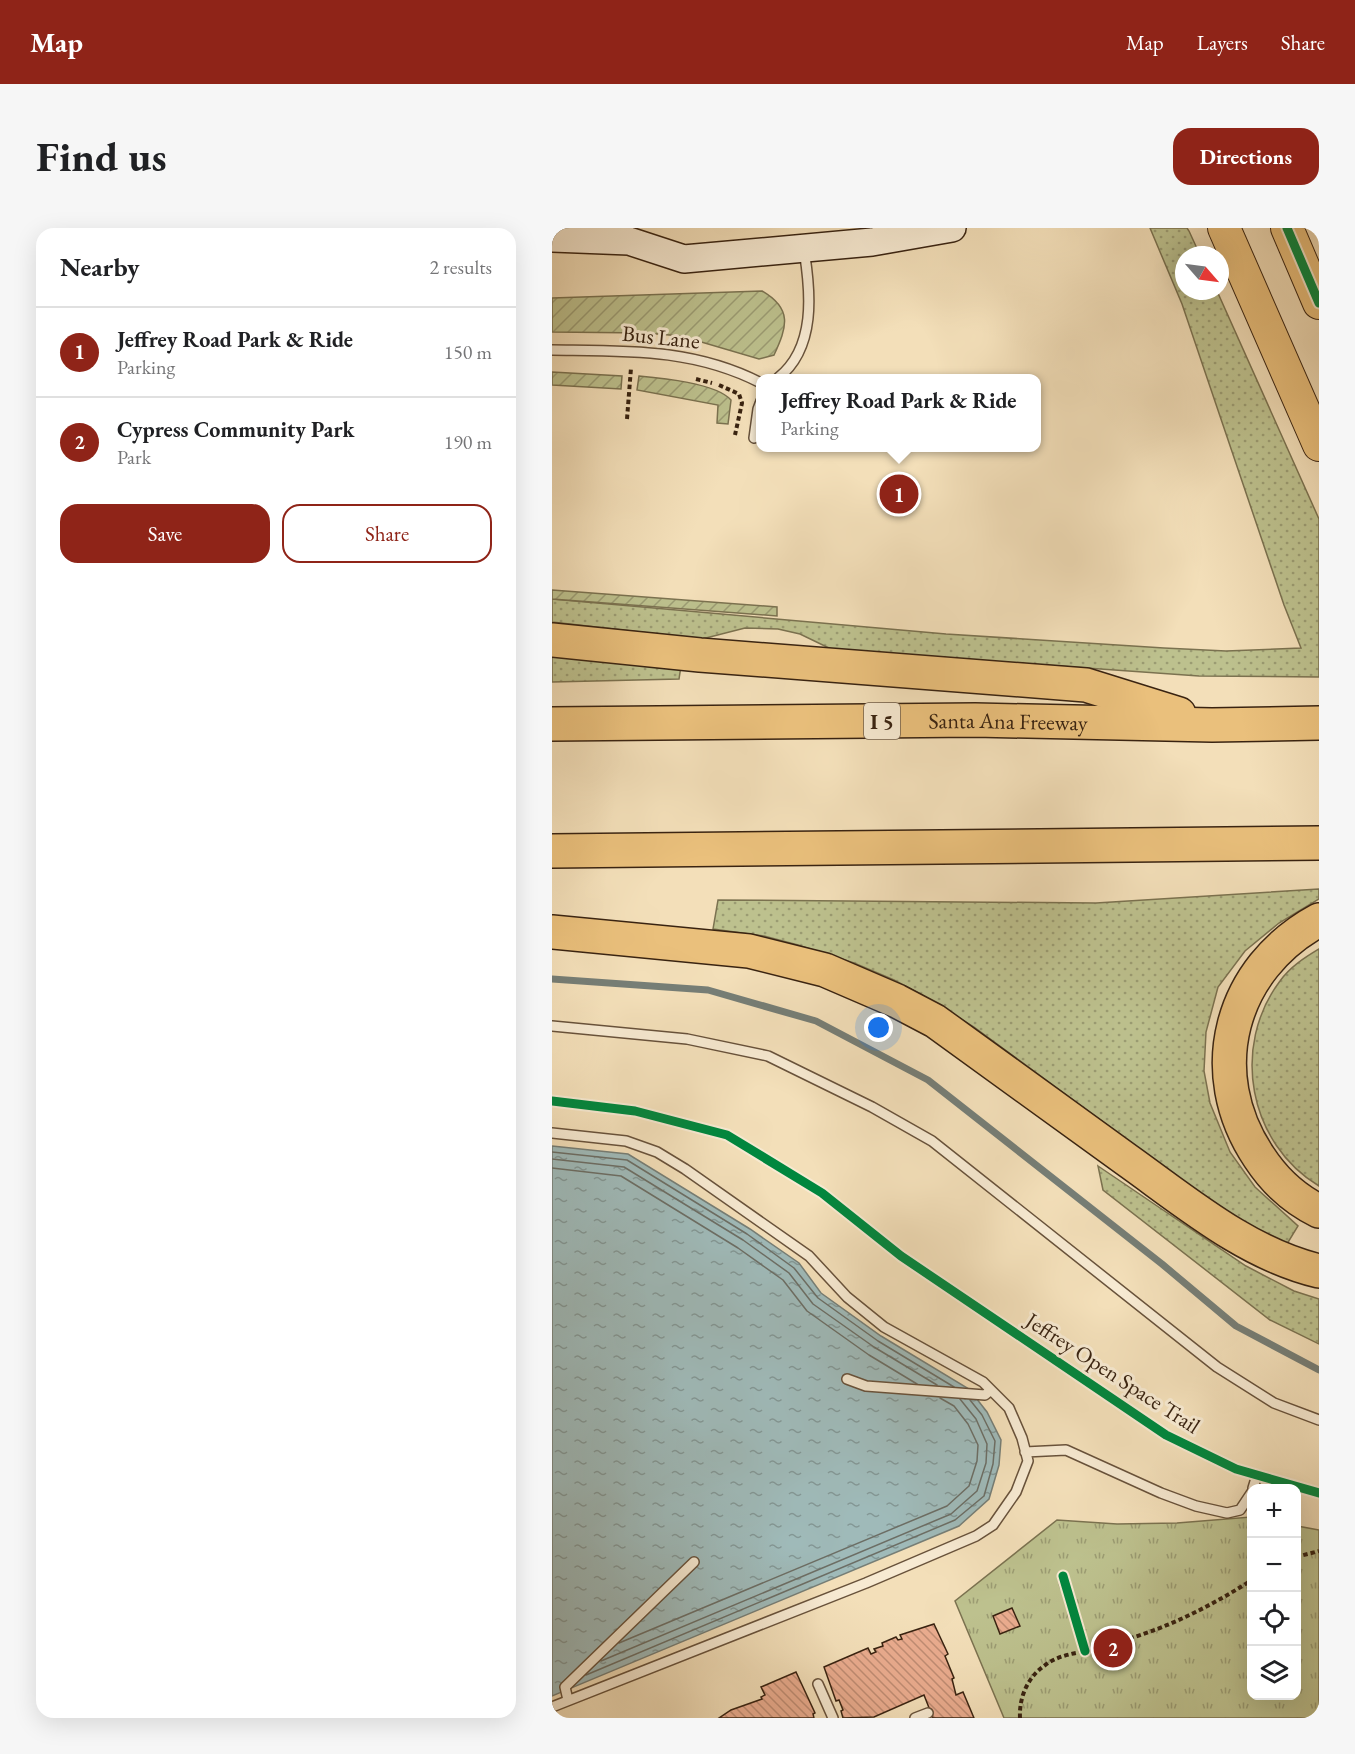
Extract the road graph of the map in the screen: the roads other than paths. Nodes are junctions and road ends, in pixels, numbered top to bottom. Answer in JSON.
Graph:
{"nodes":[{"id":1,"x":952,"y":228,"type":"edge"},
{"id":2,"x":1224,"y":228,"type":"edge"},
{"id":3,"x":1287,"y":228,"type":"edge"},
{"id":4,"x":640,"y":235,"type":"edge"},
{"id":5,"x":552,"y":238,"type":"edge"},
{"id":6,"x":803,"y":247,"type":"junction"},
{"id":7,"x":1319,"y":303,"type":"edge"},
{"id":8,"x":552,"y":350,"type":"edge"},
{"id":9,"x":782,"y":374,"type":"edge"},
{"id":10,"x":756,"y":380,"type":"edge"},
{"id":11,"x":756,"y":424,"type":"edge"},
{"id":12,"x":754,"y":438,"type":"dead end"},
{"id":13,"x":1319,"y":445,"type":"edge"},
{"id":14,"x":552,"y":640,"type":"edge"},
{"id":15,"x":1319,"y":723,"type":"edge"},
{"id":16,"x":552,"y":724,"type":"edge"},
{"id":17,"x":1212,"y":725,"type":"junction"},
{"id":18,"x":1319,"y":843,"type":"edge"},
{"id":19,"x":552,"y":851,"type":"edge"},
{"id":20,"x":1319,"y":920,"type":"edge"},
{"id":21,"x":552,"y":932,"type":"edge"},
{"id":22,"x":552,"y":1026,"type":"edge"},
{"id":23,"x":552,"y":1133,"type":"edge"},
{"id":24,"x":1319,"y":1211,"type":"edge"},
{"id":25,"x":1319,"y":1271,"type":"edge"},
{"id":26,"x":847,"y":1379,"type":"dead end"},
{"id":27,"x":991,"y":1390,"type":"junction"},
{"id":28,"x":1319,"y":1420,"type":"edge"},
{"id":29,"x":1025,"y":1452,"type":"junction"},
{"id":30,"x":1257,"y":1475,"type":"dead end"},
{"id":31,"x":1254,"y":1484,"type":"edge"},
{"id":32,"x":1247,"y":1498,"type":"edge"},
{"id":33,"x":694,"y":1562,"type":"dead end"},
{"id":34,"x":818,"y":1684,"type":"dead end"},
{"id":35,"x":568,"y":1700,"type":"junction"},
{"id":36,"x":552,"y":1707,"type":"edge"},
{"id":37,"x":928,"y":1713,"type":"dead end"},
{"id":38,"x":833,"y":1718,"type":"edge"},
{"id":39,"x":915,"y":1718,"type":"edge"}],
"edges":[{"from":1,"to":6,"type":"main road"},
{"from":2,"to":13,"type":"main road"},
{"from":3,"to":7,"type":"main road"},
{"from":4,"to":5,"type":"main road"},
{"from":4,"to":6,"type":"main road"},
{"from":6,"to":9,"type":"lane"},
{"from":8,"to":10,"type":"lane","name":"Bus Lane"},
{"from":11,"to":12,"type":"lane"},
{"from":14,"to":17,"type":"highway"},
{"from":15,"to":17,"type":"highway","name":"Santa Ana Freeway","number":"I 5"},
{"from":16,"to":17,"type":"highway","name":"Santa Ana Freeway","number":"I 5"},
{"from":18,"to":19,"type":"highway"},
{"from":20,"to":24,"type":"highway"},
{"from":21,"to":25,"type":"highway"},
{"from":22,"to":28,"type":"lane"},
{"from":23,"to":27,"type":"lane"},
{"from":26,"to":27,"type":"lane"},
{"from":27,"to":29,"type":"lane"},
{"from":29,"to":32,"type":"lane"},
{"from":29,"to":35,"type":"lane"},
{"from":30,"to":31,"type":"lane"},
{"from":33,"to":35,"type":"lane"},
{"from":34,"to":38,"type":"lane"},
{"from":35,"to":36,"type":"lane"},
{"from":37,"to":39,"type":"lane"}]}
